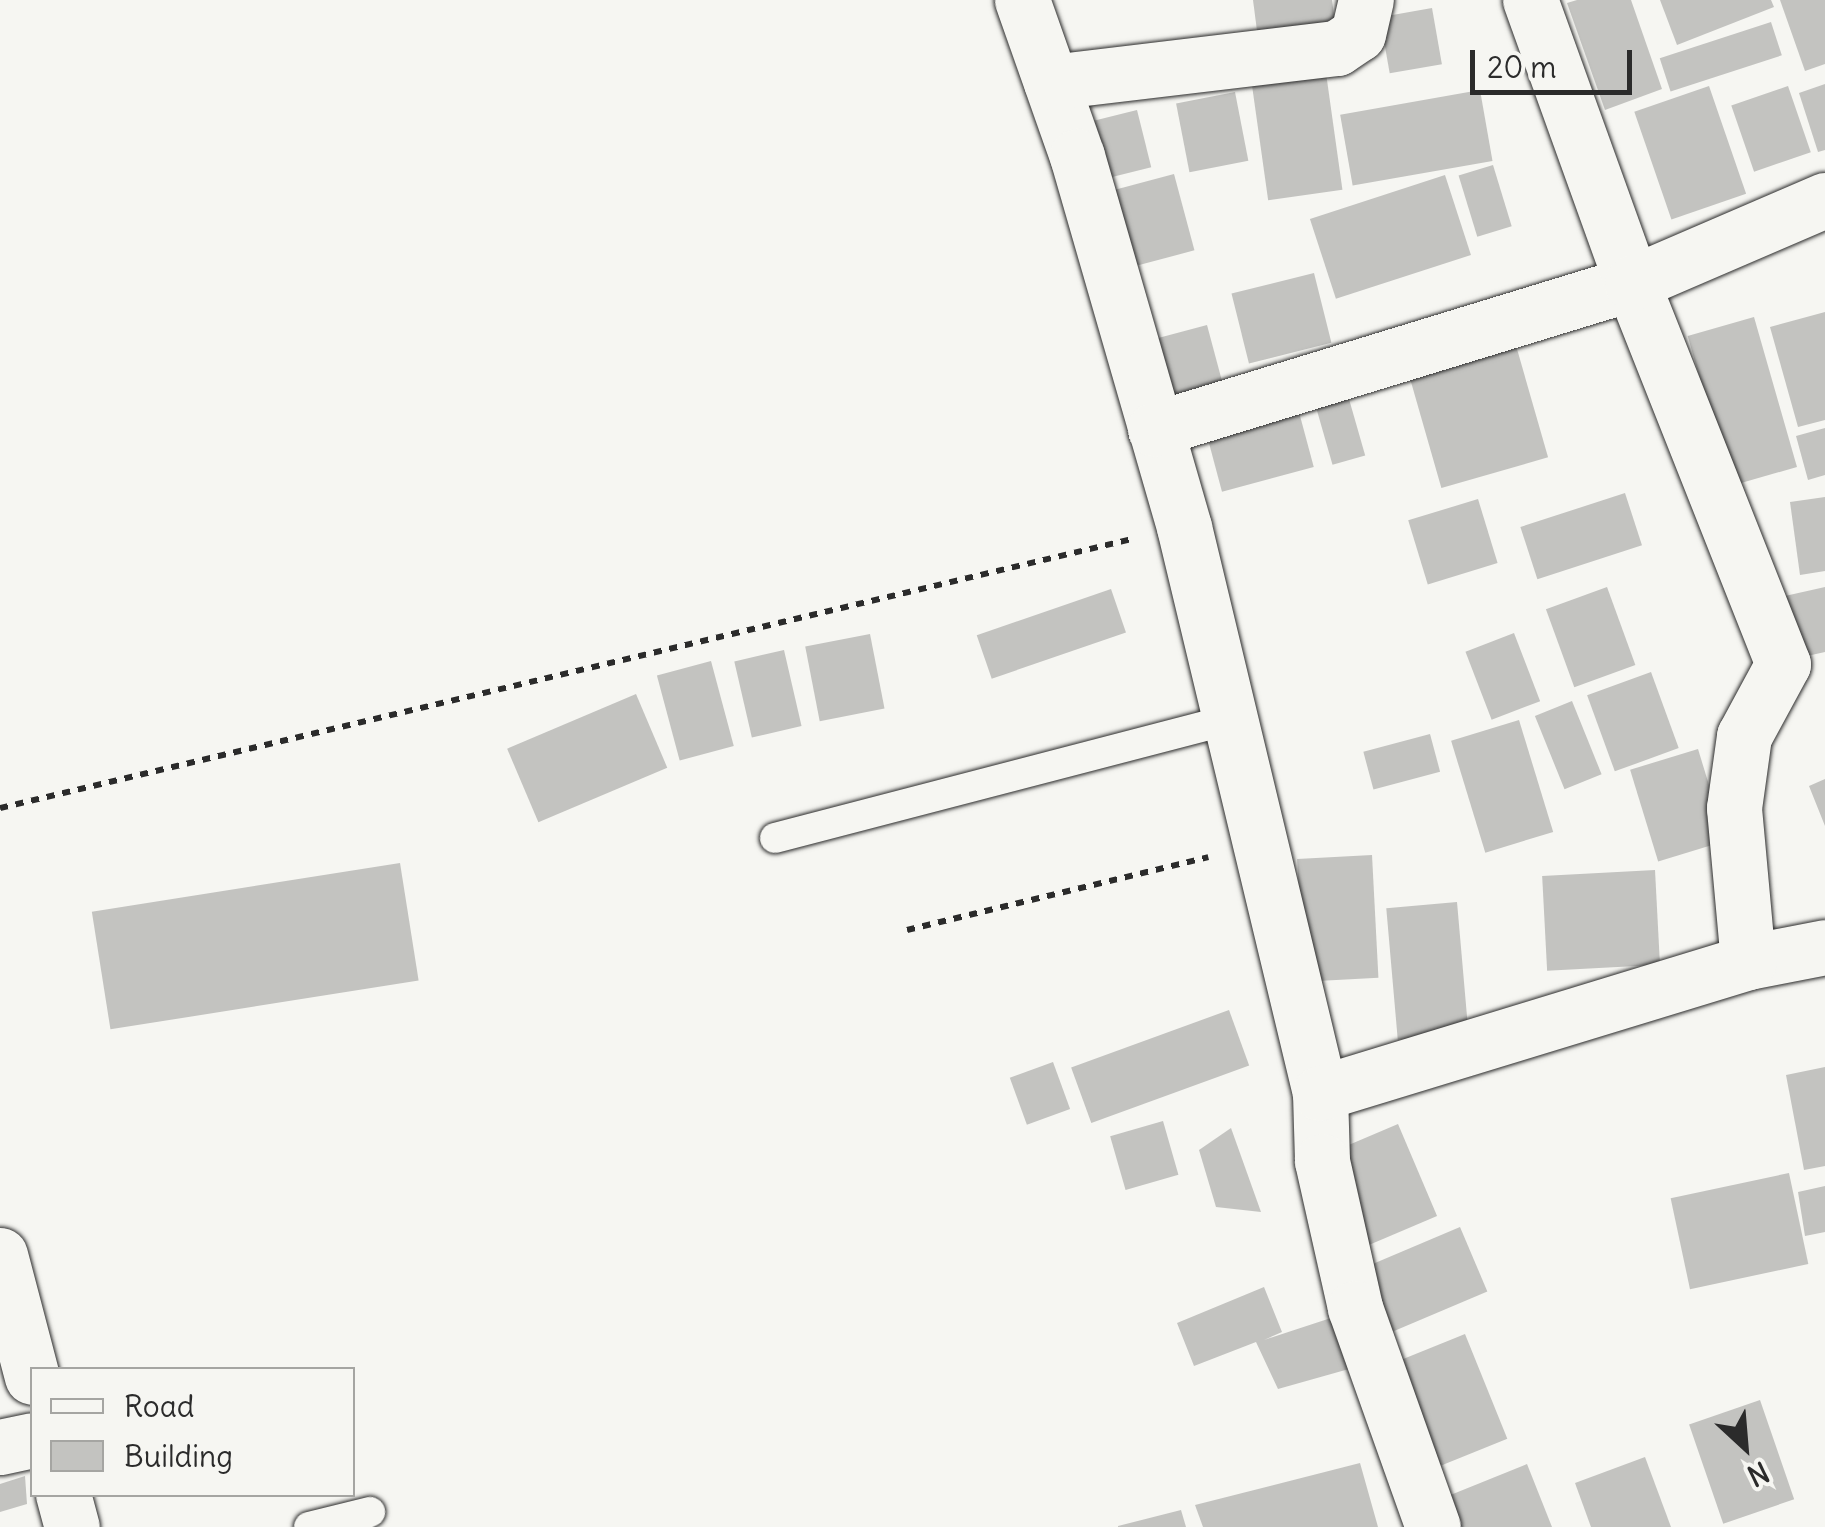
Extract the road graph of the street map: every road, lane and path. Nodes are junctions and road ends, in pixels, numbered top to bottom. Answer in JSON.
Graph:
{"nodes":[{"id":1,"x":1022,"y":0,"type":"edge"},
{"id":2,"x":1366,"y":0,"type":"edge"},
{"id":3,"x":1530,"y":0,"type":"edge"},
{"id":4,"x":1051,"y":82,"type":"junction"},
{"id":5,"x":1825,"y":200,"type":"edge"},
{"id":6,"x":1632,"y":283,"type":"junction"},
{"id":7,"x":1155,"y":428,"type":"junction"},
{"id":8,"x":1184,"y":527,"type":"junction"},
{"id":9,"x":1804,"y":664,"type":"edge"},
{"id":10,"x":1235,"y":718,"type":"junction"},
{"id":11,"x":0,"y":808,"type":"edge"},
{"id":12,"x":776,"y":838,"type":"dead end"},
{"id":13,"x":1262,"y":844,"type":"junction"},
{"id":14,"x":906,"y":930,"type":"dead end"},
{"id":15,"x":1825,"y":947,"type":"edge"},
{"id":16,"x":1748,"y":962,"type":"junction"},
{"id":17,"x":1320,"y":1093,"type":"junction"},
{"id":18,"x":0,"y":1255,"type":"edge"},
{"id":19,"x":30,"y":1369,"type":"edge"},
{"id":20,"x":30,"y":1440,"type":"edge"},
{"id":21,"x":0,"y":1448,"type":"edge"},
{"id":22,"x":65,"y":1497,"type":"edge"},
{"id":23,"x":370,"y":1512,"type":"dead end"},
{"id":24,"x":72,"y":1527,"type":"edge"},
{"id":25,"x":309,"y":1527,"type":"edge"},
{"id":26,"x":1432,"y":1527,"type":"edge"}],
"edges":[{"from":1,"to":4,"type":"street"},
{"from":2,"to":4,"type":"street"},
{"from":3,"to":6,"type":"street"},
{"from":4,"to":7,"type":"street"},
{"from":5,"to":6,"type":"street"},
{"from":6,"to":7,"type":"street"},
{"from":6,"to":9,"type":"street"},
{"from":7,"to":8,"type":"street"},
{"from":8,"to":10,"type":"street"},
{"from":8,"to":11,"type":"path"},
{"from":9,"to":16,"type":"street"},
{"from":10,"to":12,"type":"lane"},
{"from":10,"to":13,"type":"street"},
{"from":13,"to":14,"type":"path"},
{"from":13,"to":17,"type":"street"},
{"from":15,"to":16,"type":"street"},
{"from":16,"to":17,"type":"street"},
{"from":17,"to":26,"type":"street"},
{"from":18,"to":19,"type":"street"},
{"from":20,"to":21,"type":"street"},
{"from":22,"to":24,"type":"street"},
{"from":23,"to":25,"type":"lane"}]}
